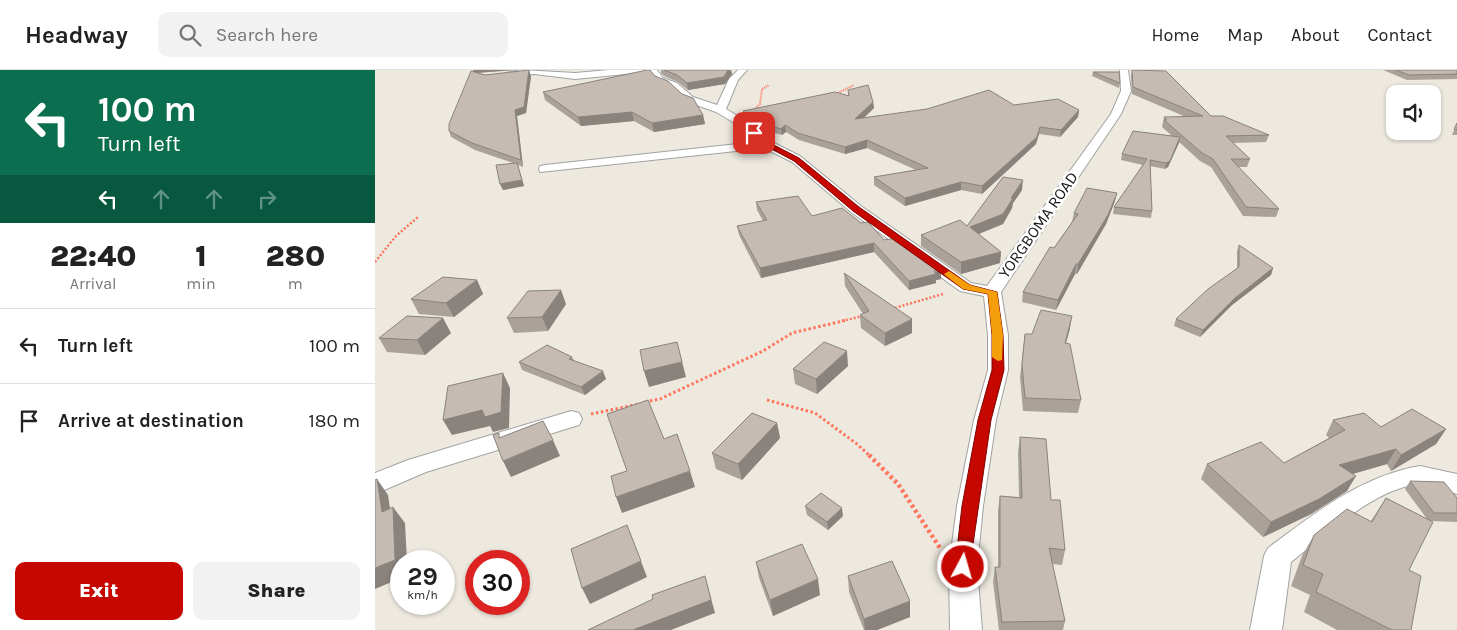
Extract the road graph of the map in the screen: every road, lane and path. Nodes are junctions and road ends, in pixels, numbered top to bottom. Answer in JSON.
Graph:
{"nodes":[{"id":1,"x":743,"y":70,"type":"edge"},
{"id":2,"x":1124,"y":70,"type":"edge"},
{"id":3,"x":652,"y":71,"type":"edge"},
{"id":4,"x":497,"y":76,"type":"edge"},
{"id":5,"x":854,"y":85,"type":"dead end"},
{"id":6,"x":769,"y":86,"type":"dead end"},
{"id":7,"x":831,"y":96,"type":"edge"},
{"id":8,"x":720,"y":110,"type":"junction"},
{"id":9,"x":741,"y":123,"type":"junction"},
{"id":10,"x":766,"y":144,"type":"junction"},
{"id":11,"x":545,"y":169,"type":"dead end"},
{"id":12,"x":418,"y":217,"type":"dead end"},
{"id":13,"x":375,"y":262,"type":"edge"},
{"id":14,"x":966,"y":287,"type":"junction"},
{"id":15,"x":992,"y":292,"type":"junction"},
{"id":16,"x":882,"y":312,"type":"edge"},
{"id":17,"x":873,"y":314,"type":"edge"},
{"id":18,"x":767,"y":400,"type":"dead end"},
{"id":19,"x":571,"y":419,"type":"joint"},
{"id":20,"x":375,"y":484,"type":"edge"},
{"id":21,"x":1457,"y":484,"type":"edge"},
{"id":22,"x":963,"y":567,"type":"junction"},
{"id":23,"x":966,"y":630,"type":"edge"},
{"id":24,"x":1266,"y":630,"type":"edge"}],
"edges":[{"from":1,"to":8,"type":"street"},
{"from":2,"to":15,"type":"street","name":"YORGBOMA ROAD"},
{"from":3,"to":4,"type":"street"},
{"from":3,"to":8,"type":"street"},
{"from":5,"to":7,"type":"path"},
{"from":6,"to":9,"type":"path"},
{"from":8,"to":9,"type":"street"},
{"from":9,"to":10,"type":"street"},
{"from":10,"to":11,"type":"street"},
{"from":10,"to":14,"type":"street"},
{"from":12,"to":13,"type":"path"},
{"from":14,"to":15,"type":"street"},
{"from":14,"to":16,"type":"path"},
{"from":15,"to":22,"type":"street","name":"YORGBOMA ROAD"},
{"from":17,"to":19,"type":"path"},
{"from":18,"to":22,"type":"path"},
{"from":19,"to":20,"type":"street"},
{"from":21,"to":24,"type":"street"},
{"from":22,"to":23,"type":"street","name":"YORGBOMA ROAD"}]}
